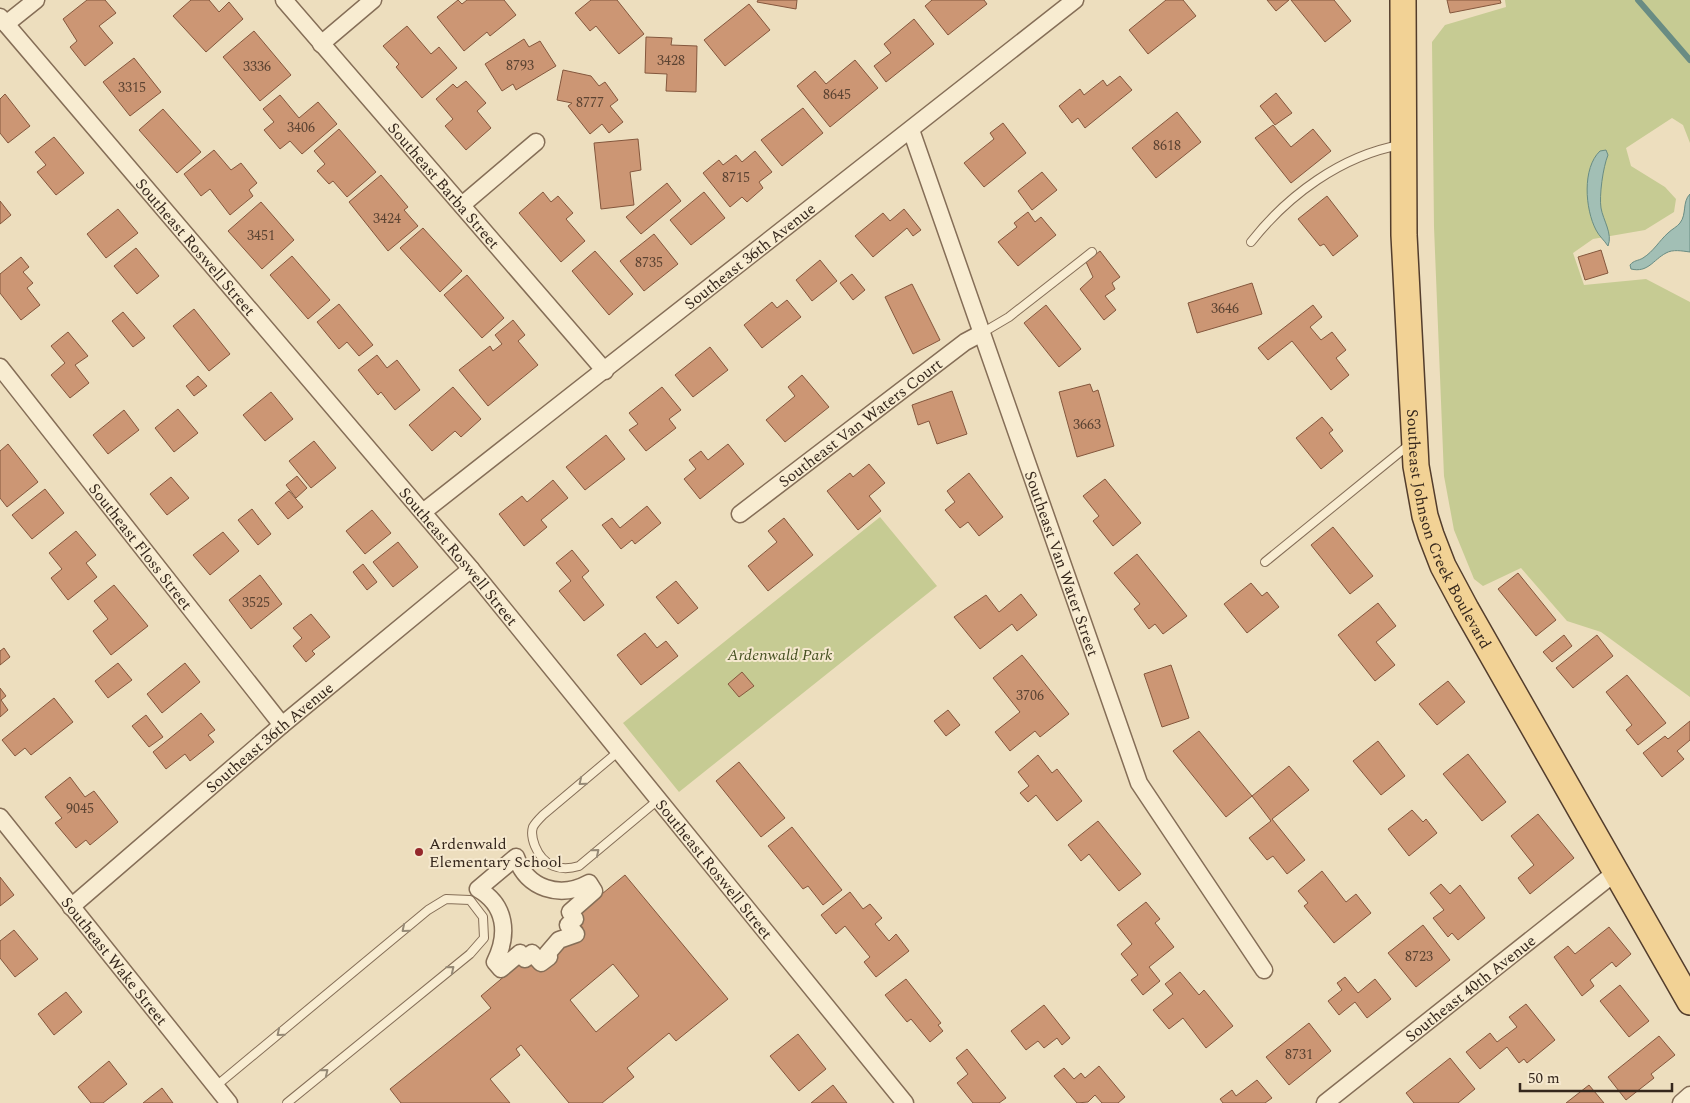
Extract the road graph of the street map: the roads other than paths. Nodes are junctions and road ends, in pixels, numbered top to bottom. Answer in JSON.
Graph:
{"nodes":[{"id":1,"x":36,"y":0,"type":"edge"},
{"id":2,"x":284,"y":0,"type":"edge"},
{"id":3,"x":373,"y":0,"type":"edge"},
{"id":4,"x":1075,"y":0,"type":"edge"},
{"id":5,"x":1403,"y":0,"type":"edge"},
{"id":6,"x":3,"y":21,"type":"edge"},
{"id":7,"x":321,"y":44,"type":"junction"},
{"id":8,"x":911,"y":130,"type":"junction"},
{"id":9,"x":536,"y":142,"type":"dead end"},
{"id":10,"x":1402,"y":144,"type":"junction"},
{"id":11,"x":462,"y":205,"type":"junction"},
{"id":12,"x":1251,"y":242,"type":"dead end"},
{"id":13,"x":1092,"y":252,"type":"dead end"},
{"id":14,"x":982,"y":332,"type":"junction"},
{"id":15,"x":0,"y":367,"type":"edge"},
{"id":16,"x":605,"y":371,"type":"junction"},
{"id":17,"x":1415,"y":440,"type":"junction"},
{"id":18,"x":423,"y":512,"type":"junction"},
{"id":19,"x":740,"y":514,"type":"dead end"},
{"id":20,"x":1265,"y":562,"type":"dead end"},
{"id":21,"x":470,"y":569,"type":"junction"},
{"id":22,"x":282,"y":725,"type":"junction"},
{"id":23,"x":619,"y":751,"type":"junction"},
{"id":24,"x":658,"y":800,"type":"junction"},
{"id":25,"x":0,"y":817,"type":"edge"},
{"id":26,"x":516,"y":856,"type":"joint"},
{"id":27,"x":1616,"y":872,"type":"junction"},
{"id":28,"x":71,"y":907,"type":"junction"},
{"id":29,"x":1264,"y":970,"type":"dead end"},
{"id":30,"x":1690,"y":1002,"type":"edge"},
{"id":31,"x":216,"y":1086,"type":"junction"},
{"id":32,"x":1690,"y":1095,"type":"edge"},
{"id":33,"x":229,"y":1103,"type":"edge"},
{"id":34,"x":287,"y":1103,"type":"edge"},
{"id":35,"x":905,"y":1103,"type":"edge"},
{"id":36,"x":1325,"y":1103,"type":"edge"},
{"id":37,"x":1680,"y":1103,"type":"edge"}],
"edges":[{"from":1,"to":6,"type":"street"},
{"from":2,"to":7,"type":"street","name":"Southeast Barba Street"},
{"from":3,"to":7,"type":"street"},
{"from":4,"to":8,"type":"street","name":"Southeast 36th Avenue"},
{"from":5,"to":10,"type":"main road","name":"Southeast Johnson Creek Boulevard"},
{"from":6,"to":18,"type":"street","name":"Southeast Roswell Street"},
{"from":7,"to":11,"type":"street","name":"Southeast Barba Street"},
{"from":8,"to":14,"type":"street","name":"Southeast Van Water Street"},
{"from":8,"to":16,"type":"street","name":"Southeast 36th Avenue"},
{"from":9,"to":11,"type":"street"},
{"from":10,"to":12,"type":"lane"},
{"from":10,"to":17,"type":"main road","name":"Southeast Johnson Creek Boulevard"},
{"from":11,"to":16,"type":"street","name":"Southeast Barba Street"},
{"from":13,"to":14,"type":"lane"},
{"from":14,"to":19,"type":"street","name":"Southeast Van Waters Court"},
{"from":14,"to":29,"type":"street","name":"Southeast Van Water Street"},
{"from":15,"to":22,"type":"street","name":"Southeast Floss Street"},
{"from":16,"to":18,"type":"street","name":"Southeast 36th Avenue"},
{"from":17,"to":20,"type":"lane"},
{"from":17,"to":27,"type":"main road","name":"Southeast Johnson Creek Boulevard"},
{"from":18,"to":21,"type":"street","name":"Southeast Roswell Street"},
{"from":21,"to":22,"type":"street","name":"Southeast 36th Avenue"},
{"from":21,"to":23,"type":"street","name":"Southeast Roswell Street"},
{"from":22,"to":28,"type":"street","name":"Southeast 36th Avenue"},
{"from":23,"to":24,"type":"street","name":"Southeast Roswell Street"},
{"from":23,"to":24,"type":"lane","one_way":true},
{"from":24,"to":35,"type":"street","name":"Southeast Roswell Street"},
{"from":25,"to":28,"type":"street","name":"Southeast Wake Street"},
{"from":26,"to":26,"type":"street"},
{"from":27,"to":30,"type":"main road","name":"Southeast Johnson Creek Boulevard"},
{"from":27,"to":36,"type":"street","name":"Southeast 40th Avenue"},
{"from":28,"to":31,"type":"street","name":"Southeast Wake Street"},
{"from":31,"to":33,"type":"street","name":"Southeast Wake Street"},
{"from":34,"to":31,"type":"lane","one_way":true},
{"from":32,"to":37,"type":"street"}]}
